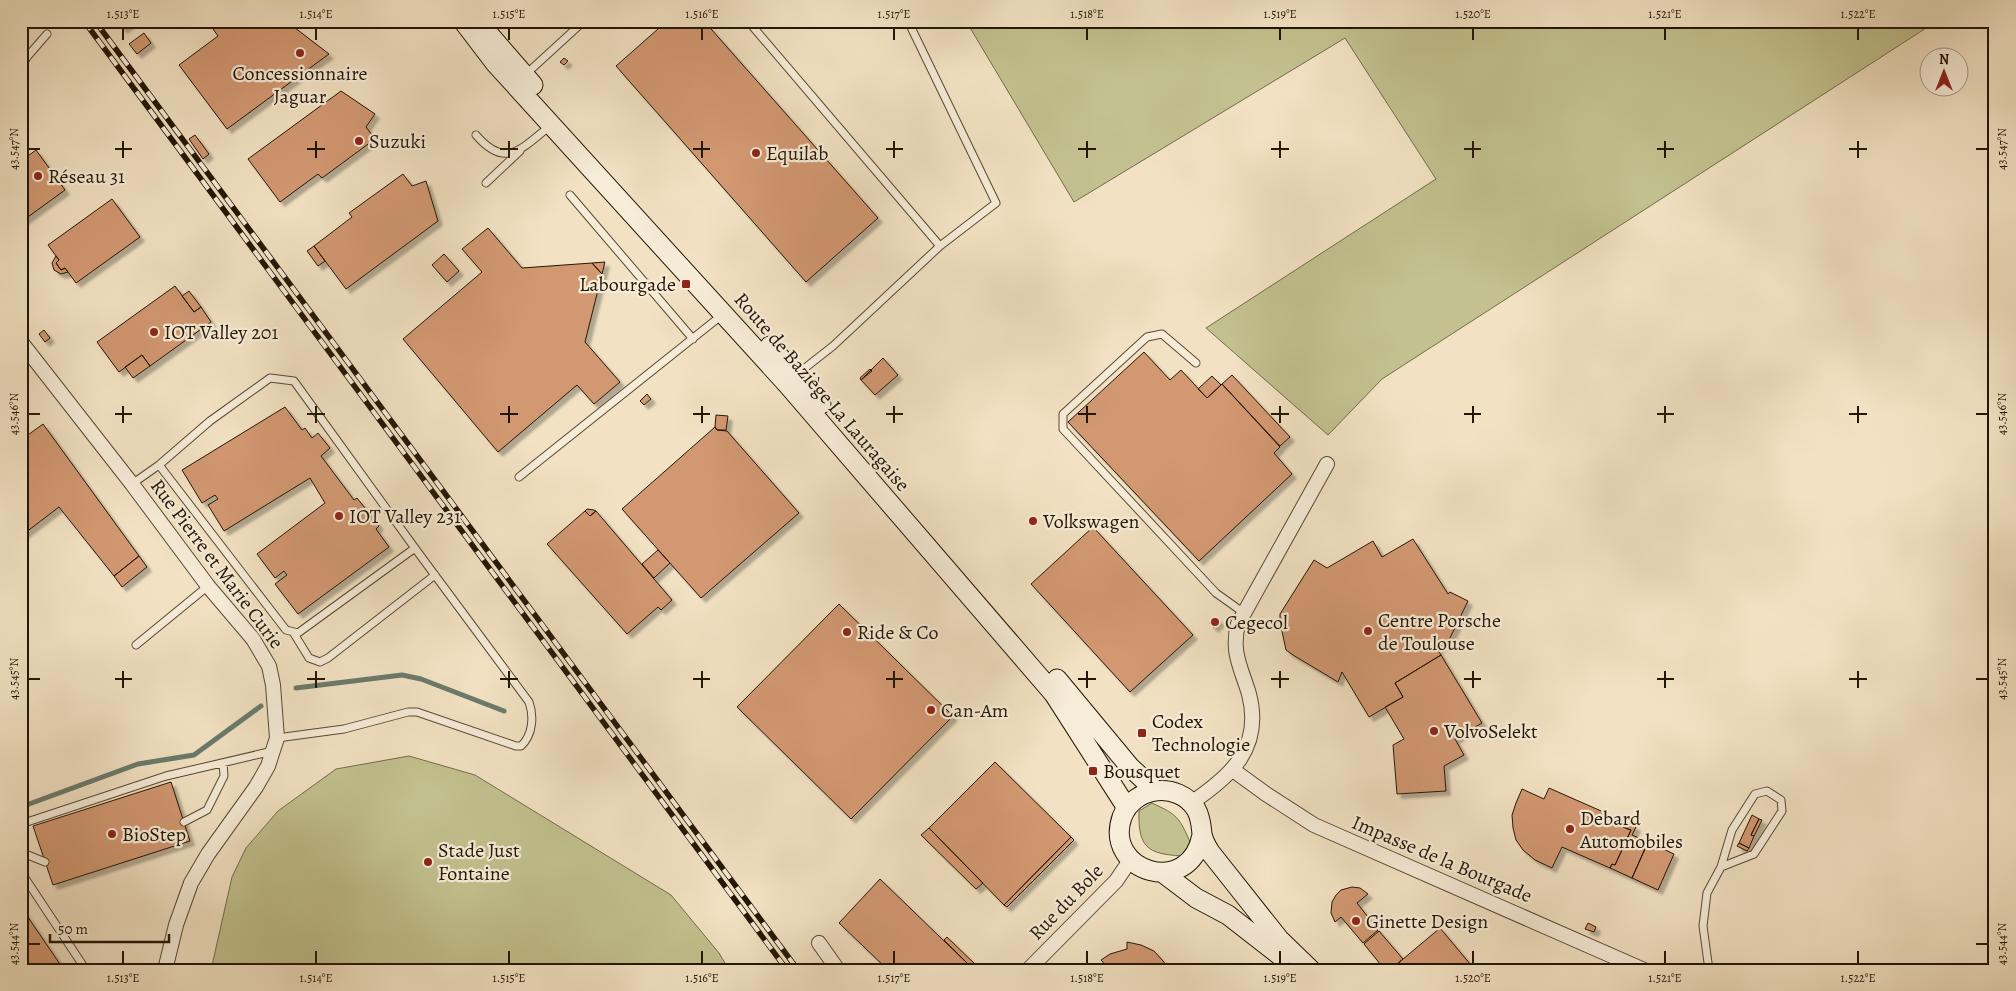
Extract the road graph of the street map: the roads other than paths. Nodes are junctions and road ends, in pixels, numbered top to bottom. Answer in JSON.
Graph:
{"nodes":[{"id":1,"x":463,"y":21,"type":"edge"},
{"id":2,"x":478,"y":21,"type":"edge"},
{"id":3,"x":584,"y":21,"type":"edge"},
{"id":4,"x":748,"y":21,"type":"edge"},
{"id":5,"x":908,"y":21,"type":"edge"},
{"id":6,"x":47,"y":34,"type":"dead end"},
{"id":7,"x":21,"y":68,"type":"edge"},
{"id":8,"x":525,"y":75,"type":"junction"},
{"id":9,"x":552,"y":124,"type":"junction"},
{"id":10,"x":476,"y":135,"type":"dead end"},
{"id":11,"x":520,"y":151,"type":"junction"},
{"id":12,"x":486,"y":183,"type":"dead end"},
{"id":13,"x":570,"y":195,"type":"dead end"},
{"id":14,"x":940,"y":246,"type":"junction"},
{"id":15,"x":723,"y":314,"type":"junction"},
{"id":16,"x":693,"y":339,"type":"junction"},
{"id":17,"x":21,"y":342,"type":"edge"},
{"id":18,"x":1196,"y":363,"type":"dead end"},
{"id":19,"x":796,"y":375,"type":"junction"},
{"id":20,"x":1327,"y":464,"type":"dead end"},
{"id":21,"x":159,"y":465,"type":"junction"},
{"id":22,"x":519,"y":477,"type":"dead end"},
{"id":23,"x":132,"y":484,"type":"junction"},
{"id":24,"x":415,"y":548,"type":"junction"},
{"id":25,"x":434,"y":575,"type":"junction"},
{"id":26,"x":208,"y":586,"type":"junction"},
{"id":27,"x":1244,"y":612,"type":"junction"},
{"id":28,"x":292,"y":632,"type":"junction"},
{"id":29,"x":136,"y":645,"type":"dead end"},
{"id":30,"x":275,"y":744,"type":"junction"},
{"id":31,"x":223,"y":763,"type":"junction"},
{"id":32,"x":1233,"y":770,"type":"junction"},
{"id":33,"x":1156,"y":791,"type":"junction"},
{"id":34,"x":1191,"y":803,"type":"junction"},
{"id":35,"x":1127,"y":808,"type":"junction"},
{"id":36,"x":184,"y":822,"type":"dead end"},
{"id":37,"x":21,"y":824,"type":"edge"},
{"id":38,"x":1202,"y":835,"type":"junction"},
{"id":39,"x":21,"y":855,"type":"edge"},
{"id":40,"x":1131,"y":860,"type":"junction"},
{"id":41,"x":45,"y":862,"type":"dead end"},
{"id":42,"x":1721,"y":867,"type":"junction"},
{"id":43,"x":1163,"y":873,"type":"junction"},
{"id":44,"x":23,"y":875,"type":"dead end"},
{"id":45,"x":819,"y":943,"type":"dead end"},
{"id":46,"x":86,"y":970,"type":"edge"},
{"id":47,"x":165,"y":970,"type":"edge"},
{"id":48,"x":838,"y":970,"type":"edge"},
{"id":49,"x":1028,"y":970,"type":"edge"},
{"id":50,"x":1296,"y":970,"type":"edge"},
{"id":51,"x":1311,"y":970,"type":"edge"},
{"id":52,"x":1644,"y":970,"type":"edge"},
{"id":53,"x":1709,"y":970,"type":"edge"}],
"edges":[{"from":1,"to":9,"type":"main road","name":"Route de Baziège La Lauragaise"},
{"from":2,"to":8,"type":"main road","name":"Route de Baziège La Lauragaise"},
{"from":3,"to":8,"type":"lane"},
{"from":4,"to":14,"type":"lane"},
{"from":5,"to":14,"type":"lane"},
{"from":6,"to":7,"type":"lane"},
{"from":8,"to":19,"type":"main road","name":"Route de Baziège La Lauragaise"},
{"from":9,"to":11,"type":"lane"},
{"from":9,"to":15,"type":"main road","name":"Route de Baziège La Lauragaise"},
{"from":10,"to":11,"type":"lane"},
{"from":11,"to":12,"type":"lane"},
{"from":13,"to":16,"type":"lane"},
{"from":14,"to":19,"type":"lane"},
{"from":15,"to":16,"type":"lane"},
{"from":15,"to":35,"type":"main road","name":"Route de Baziège La Lauragaise"},
{"from":16,"to":22,"type":"lane"},
{"from":17,"to":23,"type":"street","name":"Rue Pierre et Marie Curie"},
{"from":18,"to":27,"type":"lane"},
{"from":19,"to":33,"type":"main road","name":"Route de Baziège La Lauragaise"},
{"from":20,"to":27,"type":"street"},
{"from":21,"to":23,"type":"lane"},
{"from":21,"to":24,"type":"lane"},
{"from":21,"to":28,"type":"lane"},
{"from":23,"to":26,"type":"street","name":"Rue Pierre et Marie Curie"},
{"from":24,"to":25,"type":"lane"},
{"from":24,"to":28,"type":"lane"},
{"from":25,"to":28,"type":"lane"},
{"from":25,"to":30,"type":"lane"},
{"from":26,"to":29,"type":"lane"},
{"from":26,"to":30,"type":"street","name":"Rue Pierre et Marie Curie"},
{"from":27,"to":32,"type":"street"},
{"from":30,"to":31,"type":"lane"},
{"from":30,"to":47,"type":"street","name":"Rue Pierre et Marie Curie"},
{"from":31,"to":36,"type":"lane"},
{"from":31,"to":37,"type":"lane"},
{"from":32,"to":34,"type":"street"},
{"from":32,"to":52,"type":"street","name":"Impasse de la Bourgade"},
{"from":33,"to":34,"type":"main road"},
{"from":33,"to":35,"type":"main road"},
{"from":34,"to":38,"type":"main road"},
{"from":35,"to":40,"type":"main road"},
{"from":38,"to":43,"type":"main road"},
{"from":38,"to":51,"type":"main road"},
{"from":39,"to":41,"type":"lane"},
{"from":40,"to":43,"type":"main road"},
{"from":40,"to":49,"type":"street","name":"Rue du Bole"},
{"from":42,"to":42,"type":"lane"},
{"from":42,"to":53,"type":"lane"},
{"from":43,"to":50,"type":"main road"},
{"from":44,"to":46,"type":"lane"},
{"from":45,"to":48,"type":"street"}]}
